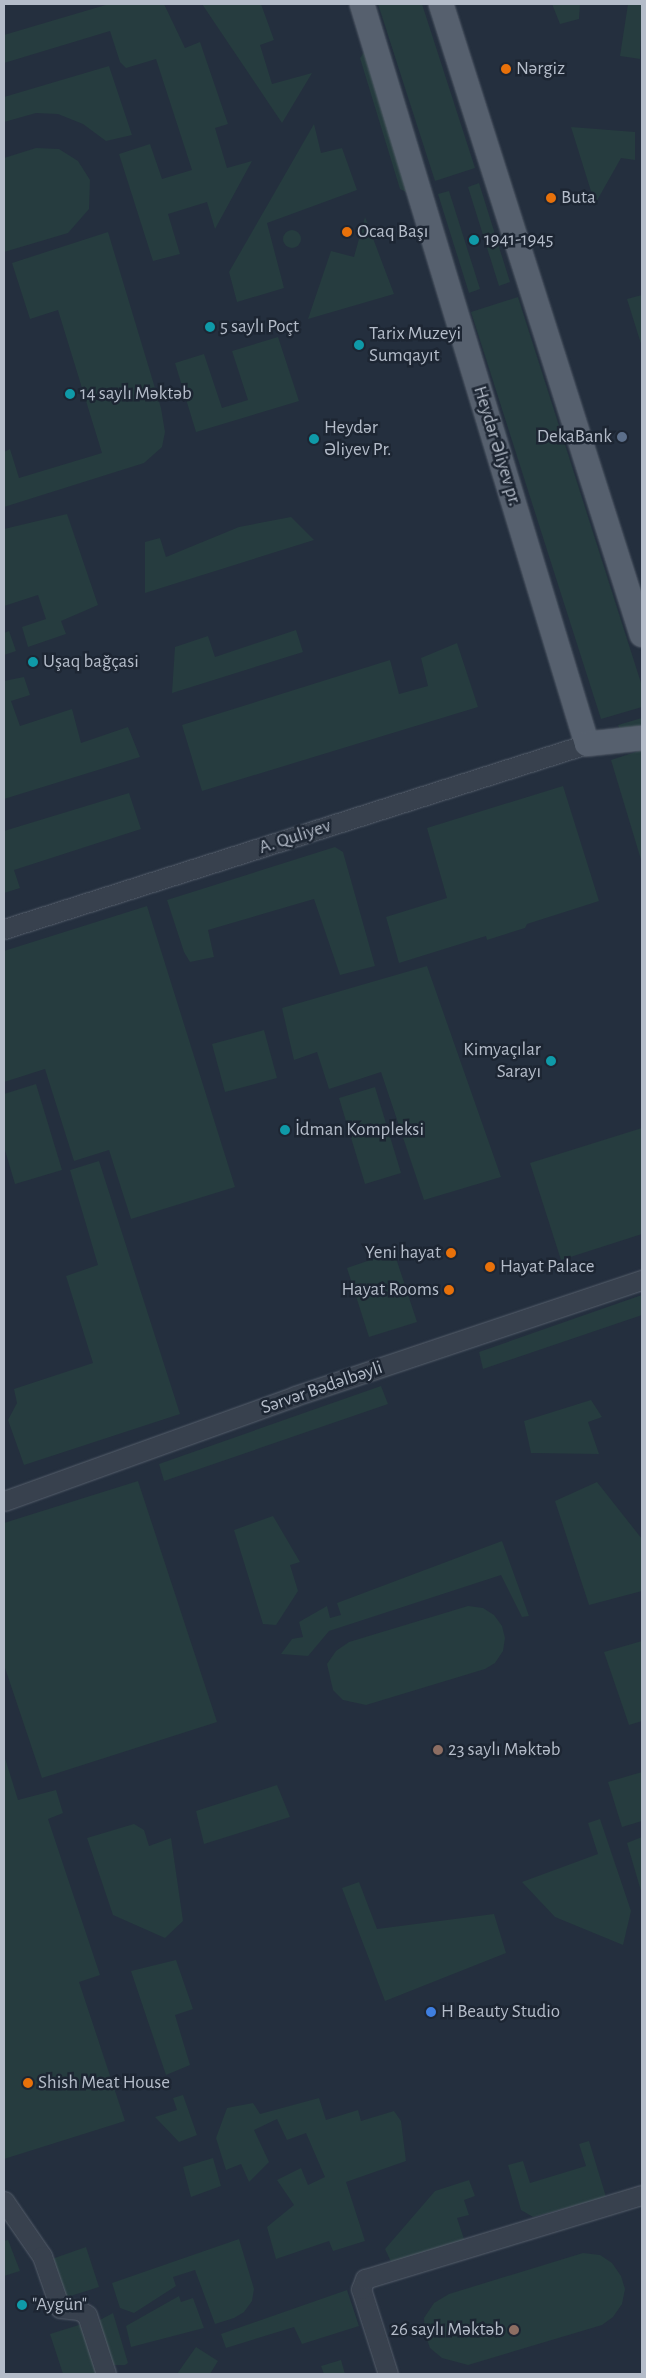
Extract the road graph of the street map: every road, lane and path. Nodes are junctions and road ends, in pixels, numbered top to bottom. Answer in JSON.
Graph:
{"nodes":[{"id":1,"x":362,"y":4,"type":"edge"},
{"id":2,"x":441,"y":4,"type":"edge"},
{"id":3,"x":642,"y":635,"type":"edge"},
{"id":4,"x":642,"y":738,"type":"edge"},
{"id":5,"x":587,"y":744,"type":"junction"},
{"id":6,"x":4,"y":929,"type":"edge"},
{"id":7,"x":642,"y":1280,"type":"edge"},
{"id":8,"x":4,"y":1501,"type":"edge"},
{"id":9,"x":642,"y":2195,"type":"edge"},
{"id":10,"x":4,"y":2201,"type":"edge"},
{"id":11,"x":106,"y":2374,"type":"edge"},
{"id":12,"x":388,"y":2374,"type":"edge"}],
"edges":[{"from":1,"to":5,"type":"main road","name":"Heydər Əliyev pr."},
{"from":2,"to":3,"type":"main road"},
{"from":4,"to":5,"type":"main road"},
{"from":5,"to":6,"type":"street","name":"A. Quliyev"},
{"from":7,"to":8,"type":"street","name":"Sərvər Bədəlbəyli"},
{"from":9,"to":12,"type":"street"},
{"from":10,"to":11,"type":"street"}]}
